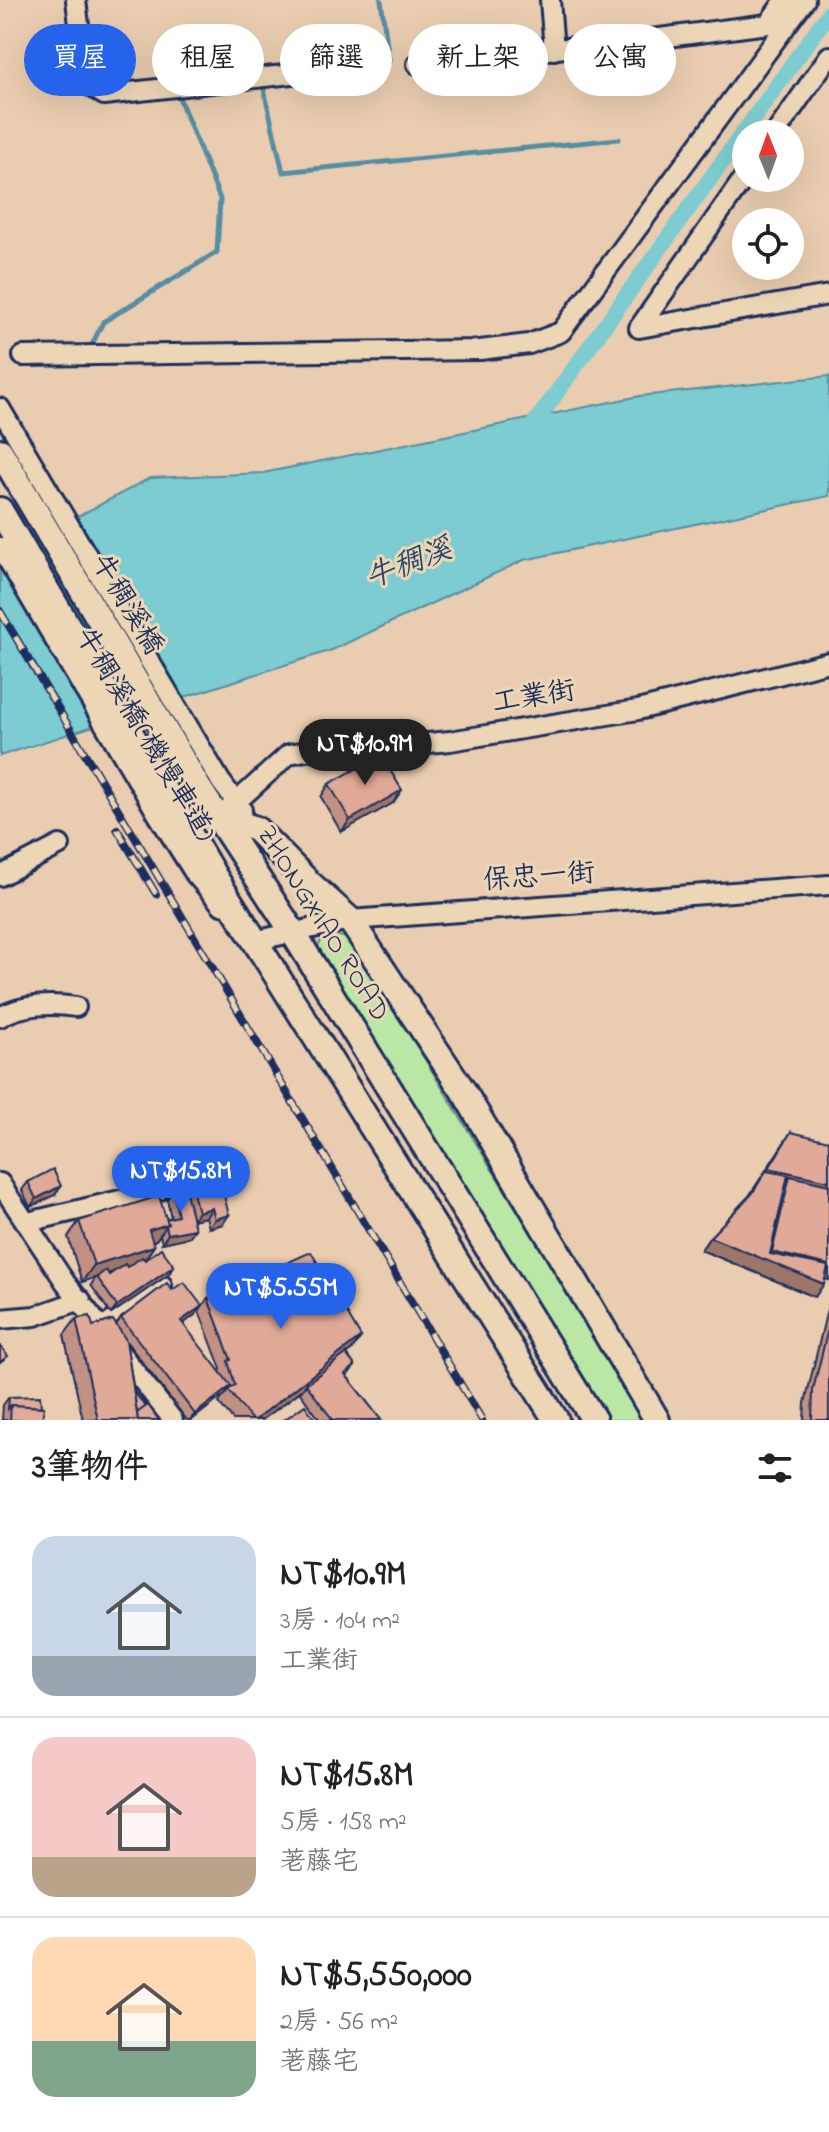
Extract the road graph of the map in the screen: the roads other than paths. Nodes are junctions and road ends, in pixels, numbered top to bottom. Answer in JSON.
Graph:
{"nodes":[{"id":1,"x":76,"y":0,"type":"edge"},
{"id":2,"x":550,"y":0,"type":"edge"},
{"id":3,"x":785,"y":0,"type":"edge"},
{"id":4,"x":805,"y":0,"type":"edge"},
{"id":5,"x":554,"y":50,"type":"junction"},
{"id":6,"x":548,"y":51,"type":"edge"},
{"id":7,"x":829,"y":56,"type":"edge"},
{"id":8,"x":280,"y":75,"type":"edge"},
{"id":9,"x":785,"y":120,"type":"edge"},
{"id":10,"x":734,"y":192,"type":"edge"},
{"id":11,"x":829,"y":295,"type":"edge"},
{"id":12,"x":23,"y":356,"type":"dead end"},
{"id":13,"x":0,"y":408,"type":"edge"},
{"id":14,"x":0,"y":451,"type":"edge"},
{"id":15,"x":0,"y":510,"type":"edge"},
{"id":16,"x":0,"y":547,"type":"edge"},
{"id":17,"x":829,"y":662,"type":"edge"},
{"id":18,"x":210,"y":786,"type":"junction"},
{"id":19,"x":166,"y":810,"type":"junction"},
{"id":20,"x":228,"y":810,"type":"junction"},
{"id":21,"x":60,"y":845,"type":"dead end"},
{"id":22,"x":0,"y":876,"type":"edge"},
{"id":23,"x":829,"y":885,"type":"edge"},
{"id":24,"x":350,"y":920,"type":"junction"},
{"id":25,"x":292,"y":931,"type":"junction"},
{"id":26,"x":254,"y":941,"type":"junction"},
{"id":27,"x":76,"y":1007,"type":"dead end"},
{"id":28,"x":0,"y":1017,"type":"edge"},
{"id":29,"x":0,"y":1183,"type":"edge"},
{"id":30,"x":158,"y":1191,"type":"dead end"},
{"id":31,"x":28,"y":1222,"type":"junction"},
{"id":32,"x":162,"y":1285,"type":"edge"},
{"id":33,"x":81,"y":1300,"type":"junction"},
{"id":34,"x":0,"y":1319,"type":"edge"},
{"id":35,"x":103,"y":1328,"type":"junction"},
{"id":36,"x":173,"y":1420,"type":"edge"},
{"id":37,"x":556,"y":1420,"type":"edge"},
{"id":38,"x":594,"y":1420,"type":"edge"},
{"id":39,"x":657,"y":1420,"type":"edge"}],
"edges":[{"from":1,"to":8,"type":"street"},
{"from":2,"to":5,"type":"street"},
{"from":3,"to":5,"type":"street"},
{"from":4,"to":12,"type":"street"},
{"from":5,"to":6,"type":"street"},
{"from":7,"to":9,"type":"street"},
{"from":10,"to":11,"type":"street"},
{"from":13,"to":18,"type":"street","name":"牛稠溪橋(機慢車道)"},
{"from":14,"to":18,"type":"main road","name":"牛稠溪橋"},
{"from":15,"to":19,"type":"main road"},
{"from":16,"to":19,"type":"street","name":"牛稠溪橋(機慢車道)"},
{"from":17,"to":20,"type":"street","name":"工業街"},
{"from":18,"to":20,"type":"main road","name":"牛稠溪橋"},
{"from":19,"to":26,"type":"main road"},
{"from":20,"to":24,"type":"main road","name":"ZHONGXIAO ROAD"},
{"from":20,"to":25,"type":"main road","name":"ZHONGXIAO ROAD"},
{"from":21,"to":22,"type":"street"},
{"from":23,"to":24,"type":"street","name":"保忠一街"},
{"from":24,"to":25,"type":"street","name":"保忠一街"},
{"from":24,"to":39,"type":"main road","name":"ZHONGXIAO ROAD"},
{"from":25,"to":26,"type":"street","name":"保忠一街"},
{"from":25,"to":38,"type":"main road","name":"ZHONGXIAO ROAD"},
{"from":26,"to":37,"type":"main road"},
{"from":27,"to":28,"type":"street"},
{"from":29,"to":31,"type":"street"},
{"from":30,"to":31,"type":"street"},
{"from":31,"to":33,"type":"street"},
{"from":32,"to":35,"type":"street"},
{"from":33,"to":34,"type":"street"},
{"from":33,"to":35,"type":"street"},
{"from":35,"to":36,"type":"street"}]}
